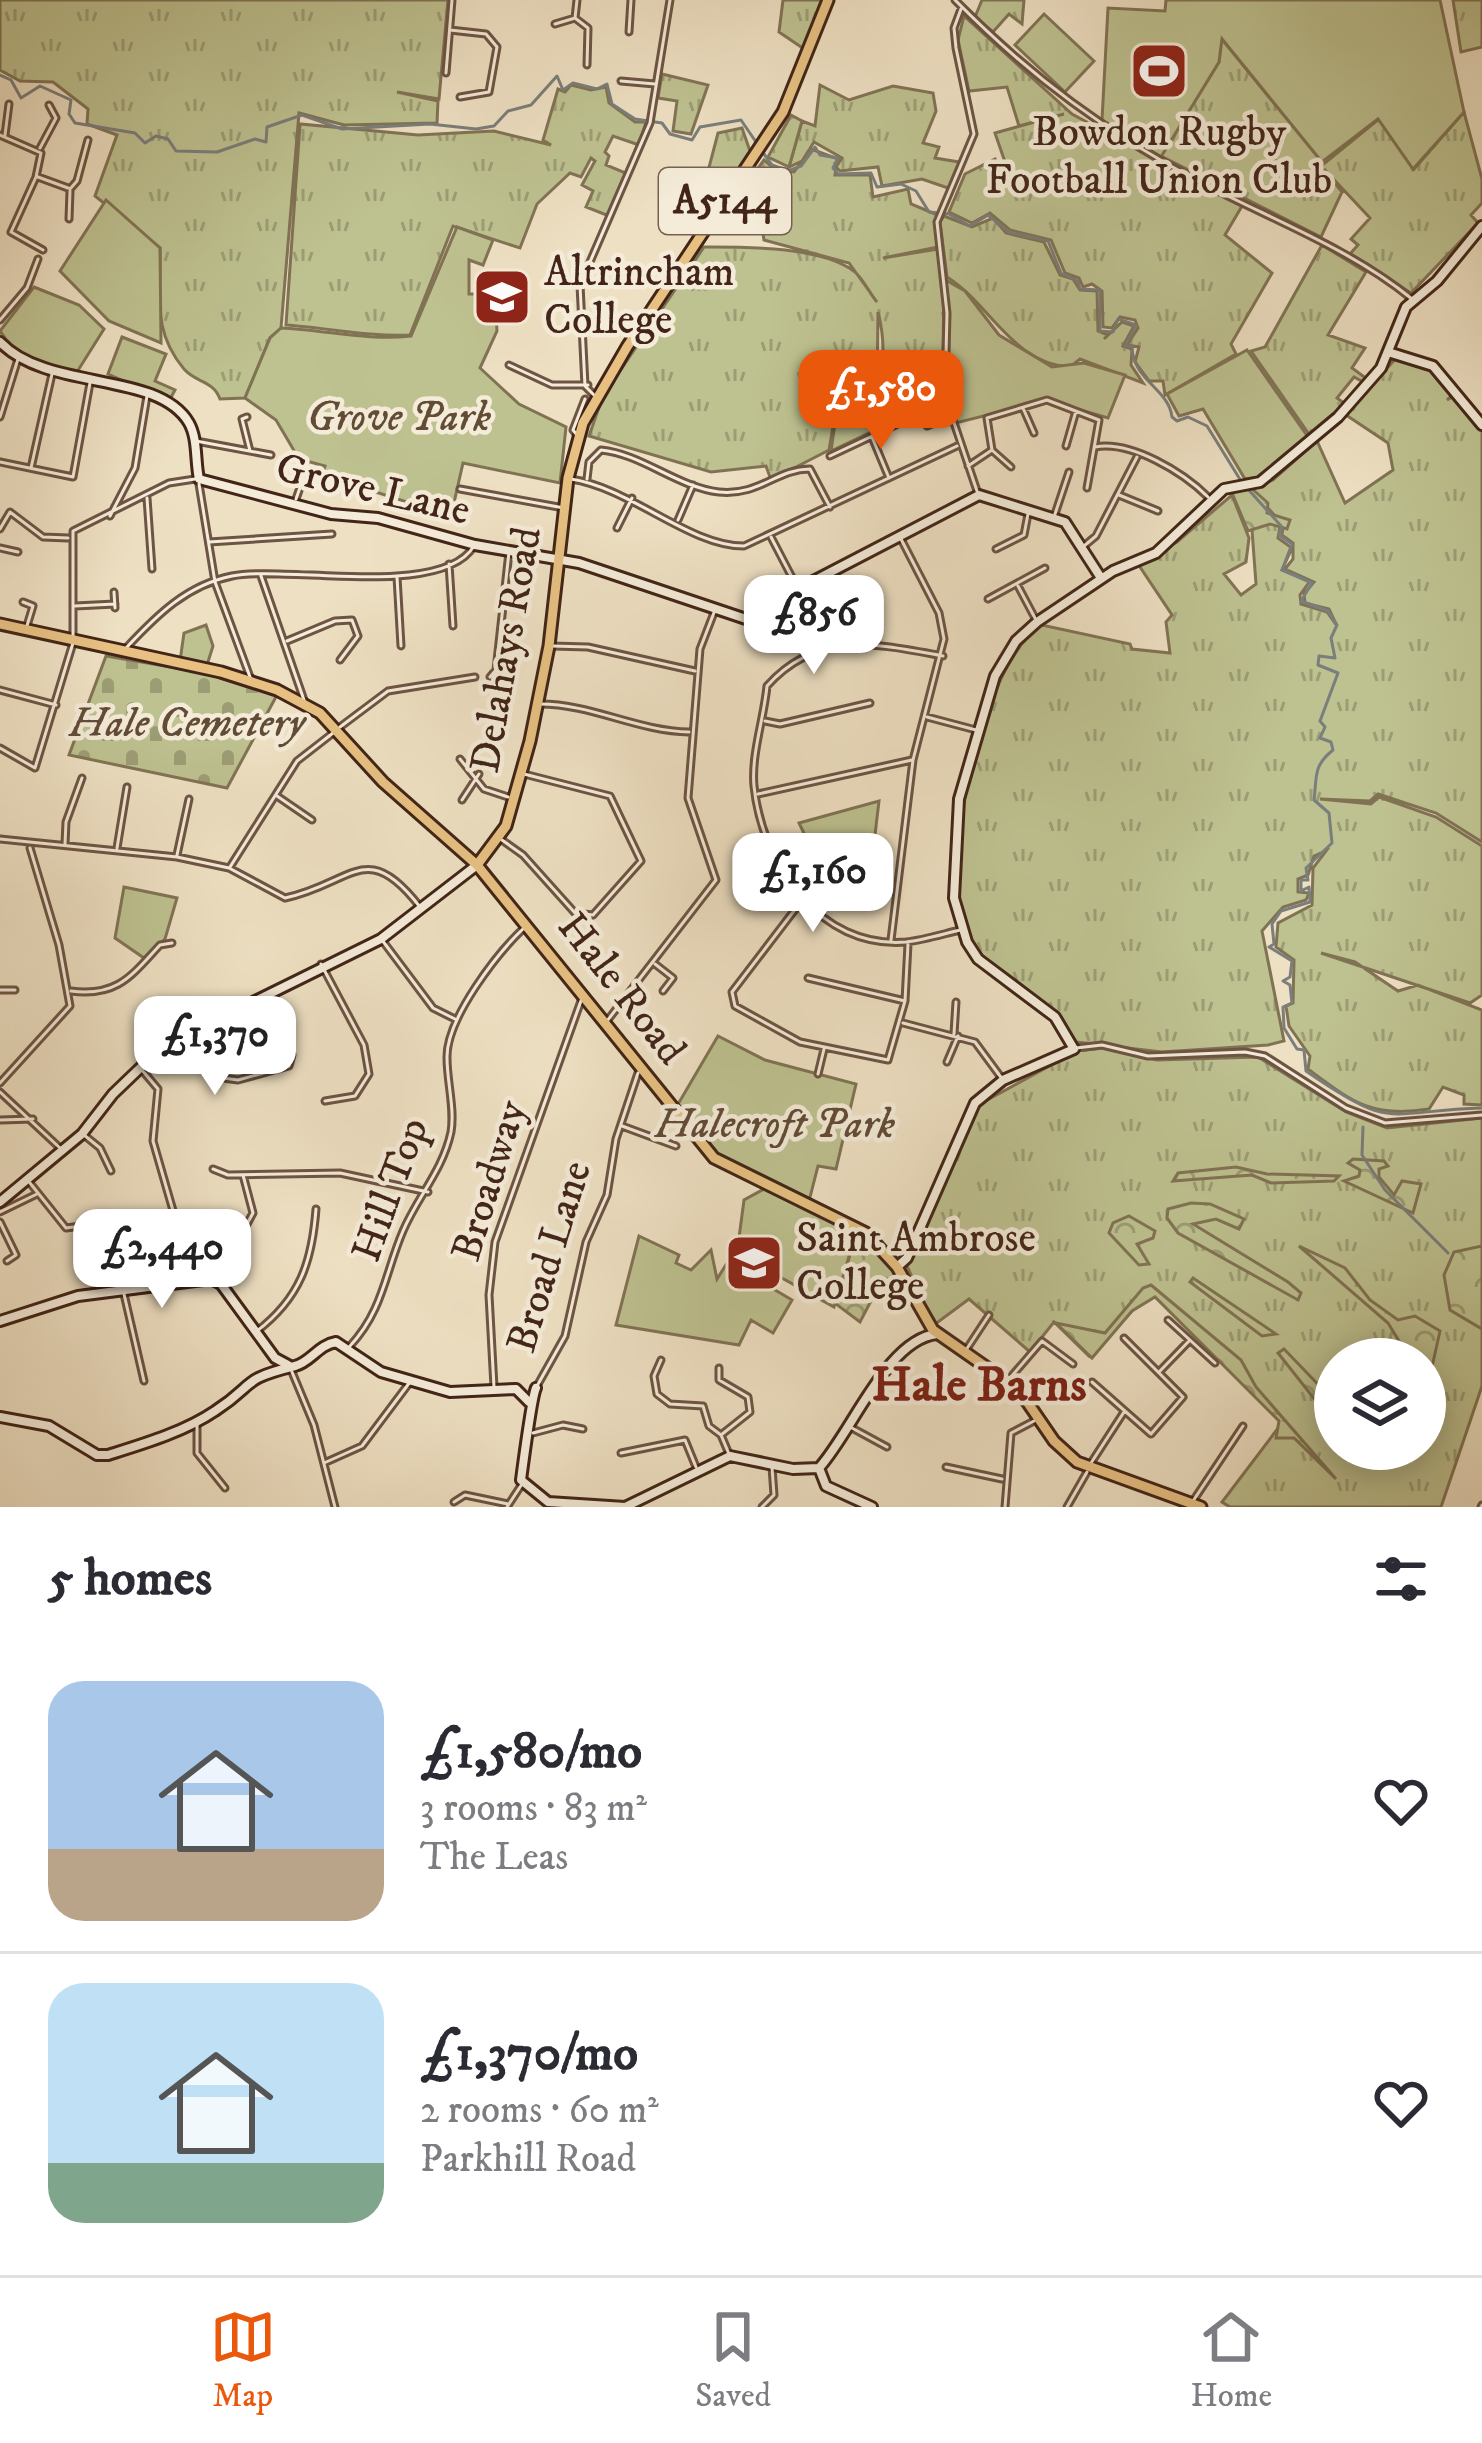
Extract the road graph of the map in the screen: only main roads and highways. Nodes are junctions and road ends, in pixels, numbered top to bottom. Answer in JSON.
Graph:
{"nodes":[{"id":1,"x":828,"y":0,"type":"edge"},
{"id":2,"x":0,"y":624,"type":"edge"},
{"id":3,"x":477,"y":865,"type":"junction"},
{"id":4,"x":1196,"y":1504,"type":"edge"}],
"edges":[{"from":1,"to":3,"type":"main road","name":"Delahays Road","number":"A5144"},
{"from":2,"to":3,"type":"main road","name":"Hale Road"},
{"from":3,"to":4,"type":"main road","name":"Hale Road"}]}
